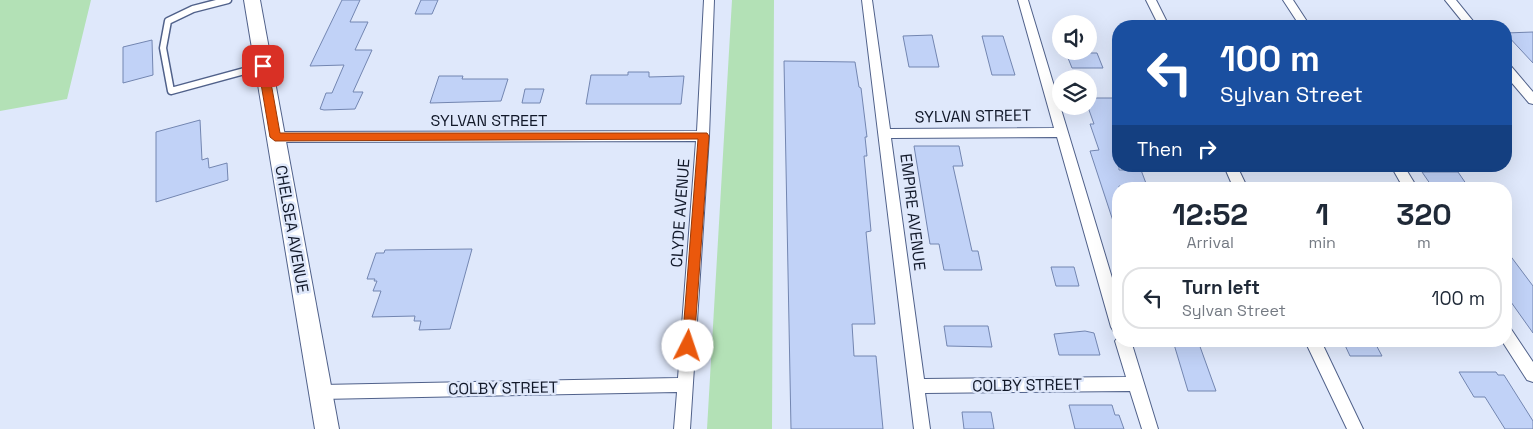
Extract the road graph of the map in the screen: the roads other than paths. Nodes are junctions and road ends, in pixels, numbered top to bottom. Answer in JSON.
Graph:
{"nodes":[{"id":1,"x":228,"y":0,"type":"edge"},
{"id":2,"x":252,"y":0,"type":"edge"},
{"id":3,"x":709,"y":0,"type":"edge"},
{"id":4,"x":867,"y":0,"type":"edge"},
{"id":5,"x":1023,"y":0,"type":"edge"},
{"id":6,"x":1151,"y":0,"type":"edge"},
{"id":7,"x":1288,"y":0,"type":"edge"},
{"id":8,"x":1450,"y":0,"type":"edge"},
{"id":9,"x":1161,"y":20,"type":"edge"},
{"id":10,"x":1301,"y":20,"type":"edge"},
{"id":11,"x":1467,"y":20,"type":"edge"},
{"id":12,"x":263,"y":66,"type":"junction"},
{"id":13,"x":1512,"y":75,"type":"edge"},
{"id":14,"x":1533,"y":100,"type":"edge"},
{"id":15,"x":1062,"y":132,"type":"junction"},
{"id":16,"x":885,"y":134,"type":"junction"},
{"id":17,"x":703,"y":136,"type":"junction"},
{"id":18,"x":275,"y":137,"type":"junction"},
{"id":19,"x":1112,"y":303,"type":"edge"},
{"id":20,"x":1512,"y":343,"type":"edge"},
{"id":21,"x":1125,"y":347,"type":"edge"},
{"id":22,"x":1317,"y":347,"type":"edge"},
{"id":23,"x":1533,"y":376,"type":"edge"},
{"id":24,"x":1135,"y":384,"type":"junction"},
{"id":25,"x":685,"y":385,"type":"junction"},
{"id":26,"x":918,"y":386,"type":"junction"},
{"id":27,"x":321,"y":392,"type":"junction"},
{"id":28,"x":327,"y":429,"type":"edge"},
{"id":29,"x":682,"y":429,"type":"edge"},
{"id":30,"x":922,"y":429,"type":"edge"},
{"id":31,"x":1150,"y":429,"type":"edge"},
{"id":32,"x":1355,"y":429,"type":"edge"}],
"edges":[{"from":1,"to":12,"type":"lane"},
{"from":2,"to":12,"type":"main road","name":"CHELSEA AVENUE"},
{"from":3,"to":17,"type":"street","name":"CLYDE AVENUE"},
{"from":4,"to":16,"type":"street","name":"EMPIRE AVENUE"},
{"from":5,"to":15,"type":"street"},
{"from":6,"to":9,"type":"street"},
{"from":7,"to":10,"type":"street"},
{"from":8,"to":11,"type":"street"},
{"from":12,"to":18,"type":"main road","name":"CHELSEA AVENUE"},
{"from":13,"to":14,"type":"street"},
{"from":15,"to":16,"type":"street","name":"SYLVAN STREET"},
{"from":15,"to":19,"type":"street"},
{"from":16,"to":26,"type":"street","name":"EMPIRE AVENUE"},
{"from":17,"to":18,"type":"street","name":"SYLVAN STREET"},
{"from":17,"to":25,"type":"street","name":"CLYDE AVENUE"},
{"from":18,"to":27,"type":"main road","name":"CHELSEA AVENUE"},
{"from":20,"to":23,"type":"street"},
{"from":21,"to":24,"type":"street"},
{"from":22,"to":32,"type":"street"},
{"from":24,"to":26,"type":"street","name":"COLBY STREET"},
{"from":24,"to":31,"type":"street"},
{"from":25,"to":27,"type":"street","name":"COLBY STREET"},
{"from":25,"to":29,"type":"street","name":"CLYDE AVENUE"},
{"from":26,"to":30,"type":"street","name":"EMPIRE AVENUE"},
{"from":27,"to":28,"type":"main road","name":"CHELSEA AVENUE"}]}
